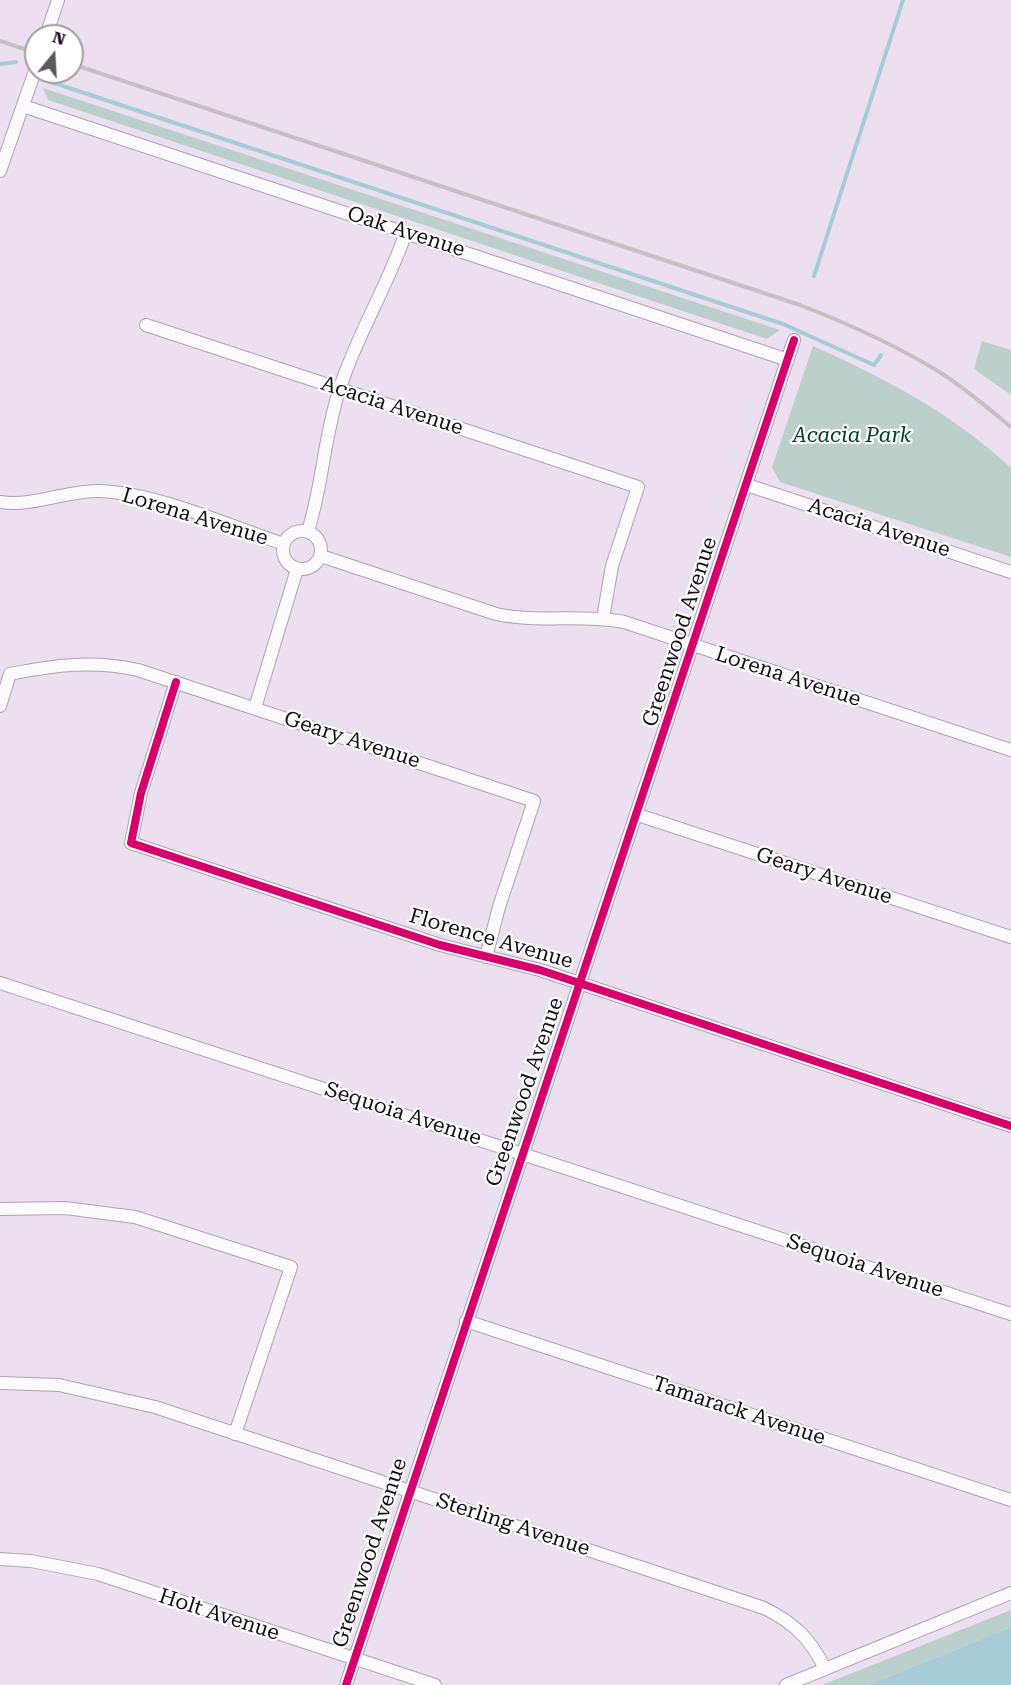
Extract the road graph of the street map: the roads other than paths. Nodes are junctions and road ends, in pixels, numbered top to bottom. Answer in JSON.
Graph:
{"nodes":[{"id":1,"x":58,"y":0,"type":"edge"},
{"id":2,"x":50,"y":24,"type":"edge"},
{"id":3,"x":31,"y":84,"type":"edge"},
{"id":4,"x":23,"y":106,"type":"junction"},
{"id":5,"x":0,"y":171,"type":"edge"},
{"id":6,"x":406,"y":232,"type":"junction"},
{"id":7,"x":146,"y":325,"type":"dead end"},
{"id":8,"x":794,"y":340,"type":"dead end"},
{"id":9,"x":788,"y":360,"type":"junction"},
{"id":10,"x":339,"y":389,"type":"junction"},
{"id":11,"x":747,"y":485,"type":"junction"},
{"id":12,"x":0,"y":502,"type":"edge"},
{"id":13,"x":309,"y":531,"type":"junction"},
{"id":14,"x":284,"y":544,"type":"junction"},
{"id":15,"x":321,"y":556,"type":"junction"},
{"id":16,"x":297,"y":568,"type":"junction"},
{"id":17,"x":1011,"y":572,"type":"edge"},
{"id":18,"x":603,"y":618,"type":"junction"},
{"id":19,"x":694,"y":646,"type":"junction"},
{"id":20,"x":176,"y":682,"type":"junction"},
{"id":21,"x":0,"y":706,"type":"edge"},
{"id":22,"x":255,"y":708,"type":"junction"},
{"id":23,"x":1011,"y":750,"type":"edge"},
{"id":24,"x":638,"y":815,"type":"junction"},
{"id":25,"x":1011,"y":938,"type":"edge"},
{"id":26,"x":486,"y":957,"type":"junction"},
{"id":27,"x":0,"y":983,"type":"edge"},
{"id":28,"x":581,"y":984,"type":"junction"},
{"id":29,"x":1011,"y":1126,"type":"edge"},
{"id":30,"x":522,"y":1153,"type":"junction"},
{"id":31,"x":0,"y":1209,"type":"edge"},
{"id":32,"x":1011,"y":1314,"type":"edge"},
{"id":33,"x":466,"y":1321,"type":"junction"},
{"id":34,"x":0,"y":1383,"type":"edge"},
{"id":35,"x":235,"y":1434,"type":"junction"},
{"id":36,"x":410,"y":1491,"type":"junction"},
{"id":37,"x":1011,"y":1500,"type":"edge"},
{"id":38,"x":0,"y":1559,"type":"edge"},
{"id":39,"x":1011,"y":1593,"type":"edge"},
{"id":40,"x":354,"y":1659,"type":"junction"},
{"id":41,"x":825,"y":1669,"type":"junction"},
{"id":42,"x":346,"y":1685,"type":"edge"},
{"id":43,"x":435,"y":1685,"type":"edge"},
{"id":44,"x":786,"y":1685,"type":"edge"}],
"edges":[{"from":1,"to":2,"type":"street"},
{"from":3,"to":4,"type":"street"},
{"from":4,"to":5,"type":"street"},
{"from":4,"to":6,"type":"street","name":"Oak Avenue"},
{"from":6,"to":9,"type":"street","name":"Oak Avenue"},
{"from":6,"to":10,"type":"street"},
{"from":7,"to":10,"type":"street","name":"Acacia Avenue"},
{"from":8,"to":9,"type":"street","name":"Greenwood Avenue"},
{"from":9,"to":11,"type":"street","name":"Greenwood Avenue"},
{"from":10,"to":13,"type":"street"},
{"from":10,"to":18,"type":"street","name":"Acacia Avenue"},
{"from":11,"to":17,"type":"street","name":"Acacia Avenue"},
{"from":11,"to":19,"type":"street","name":"Greenwood Avenue"},
{"from":12,"to":14,"type":"street","name":"Lorena Avenue"},
{"from":13,"to":14,"type":"street"},
{"from":13,"to":15,"type":"street"},
{"from":14,"to":16,"type":"street"},
{"from":15,"to":16,"type":"street"},
{"from":15,"to":18,"type":"street","name":"Lorena Avenue"},
{"from":16,"to":22,"type":"street"},
{"from":18,"to":19,"type":"street","name":"Lorena Avenue"},
{"from":19,"to":23,"type":"street","name":"Lorena Avenue"},
{"from":19,"to":24,"type":"street","name":"Greenwood Avenue"},
{"from":20,"to":21,"type":"street","name":"Geary Avenue"},
{"from":20,"to":22,"type":"street","name":"Geary Avenue"},
{"from":20,"to":26,"type":"street","name":"Florence Avenue"},
{"from":22,"to":26,"type":"street","name":"Geary Avenue"},
{"from":24,"to":25,"type":"street","name":"Geary Avenue"},
{"from":24,"to":28,"type":"street","name":"Greenwood Avenue"},
{"from":26,"to":28,"type":"street","name":"Florence Avenue"},
{"from":27,"to":30,"type":"street","name":"Sequoia Avenue"},
{"from":28,"to":29,"type":"street","name":"Florence Avenue"},
{"from":28,"to":30,"type":"street","name":"Greenwood Avenue"},
{"from":30,"to":32,"type":"street","name":"Sequoia Avenue"},
{"from":30,"to":33,"type":"street","name":"Greenwood Avenue"},
{"from":31,"to":35,"type":"street"},
{"from":33,"to":36,"type":"street","name":"Greenwood Avenue"},
{"from":33,"to":37,"type":"street","name":"Tamarack Avenue"},
{"from":34,"to":35,"type":"street","name":"Sterling Avenue"},
{"from":35,"to":36,"type":"street","name":"Sterling Avenue"},
{"from":36,"to":40,"type":"street","name":"Greenwood Avenue"},
{"from":36,"to":41,"type":"street","name":"Sterling Avenue"},
{"from":38,"to":40,"type":"street","name":"Holt Avenue"},
{"from":39,"to":41,"type":"street"},
{"from":40,"to":42,"type":"street","name":"Greenwood Avenue"},
{"from":40,"to":43,"type":"street","name":"Holt Avenue"},
{"from":41,"to":44,"type":"street"}]}
